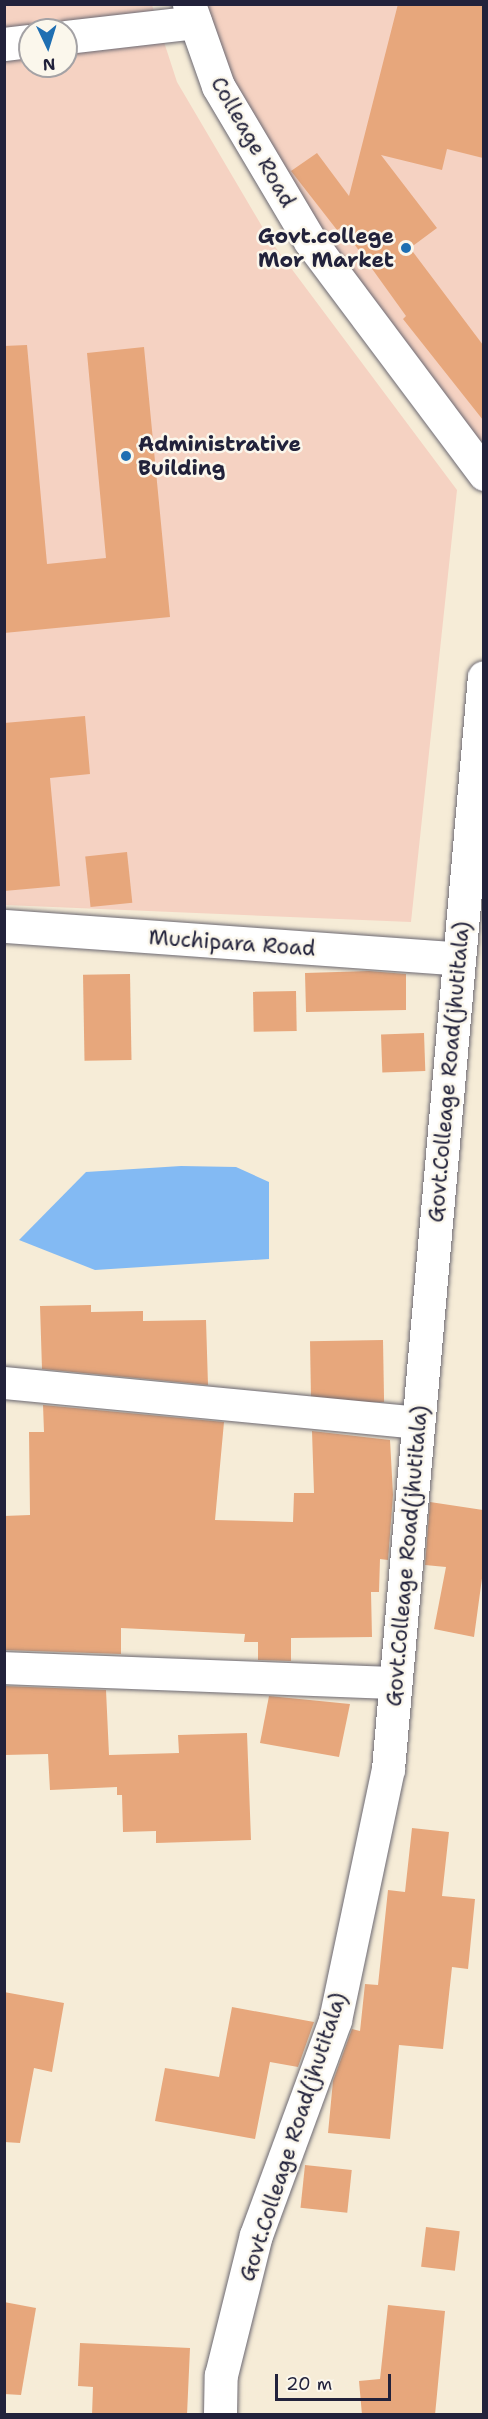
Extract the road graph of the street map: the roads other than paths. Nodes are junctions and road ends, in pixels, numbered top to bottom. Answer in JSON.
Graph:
{"nodes":[{"id":1,"x":192,"y":13,"type":"edge"},
{"id":2,"x":78,"y":35,"type":"edge"},
{"id":3,"x":483,"y":474,"type":"edge"},
{"id":4,"x":483,"y":677,"type":"edge"},
{"id":5,"x":4,"y":926,"type":"edge"},
{"id":6,"x":459,"y":959,"type":"junction"},
{"id":7,"x":4,"y":1383,"type":"edge"},
{"id":8,"x":419,"y":1423,"type":"junction"},
{"id":9,"x":4,"y":1668,"type":"edge"},
{"id":10,"x":396,"y":1683,"type":"junction"},
{"id":11,"x":220,"y":2415,"type":"edge"}],
"edges":[{"from":1,"to":2,"type":"street"},
{"from":1,"to":3,"type":"street","name":"Colleage Road"},
{"from":4,"to":6,"type":"street","name":"Govt.Colleage Road(jhutitala)"},
{"from":5,"to":6,"type":"street","name":"Muchipara Road"},
{"from":6,"to":8,"type":"street","name":"Govt.Colleage Road(jhutitala)"},
{"from":7,"to":8,"type":"street"},
{"from":8,"to":10,"type":"street","name":"Govt.Colleage Road(jhutitala)"},
{"from":9,"to":10,"type":"street"},
{"from":10,"to":11,"type":"street","name":"Govt.Colleage Road(jhutitala)"}]}
